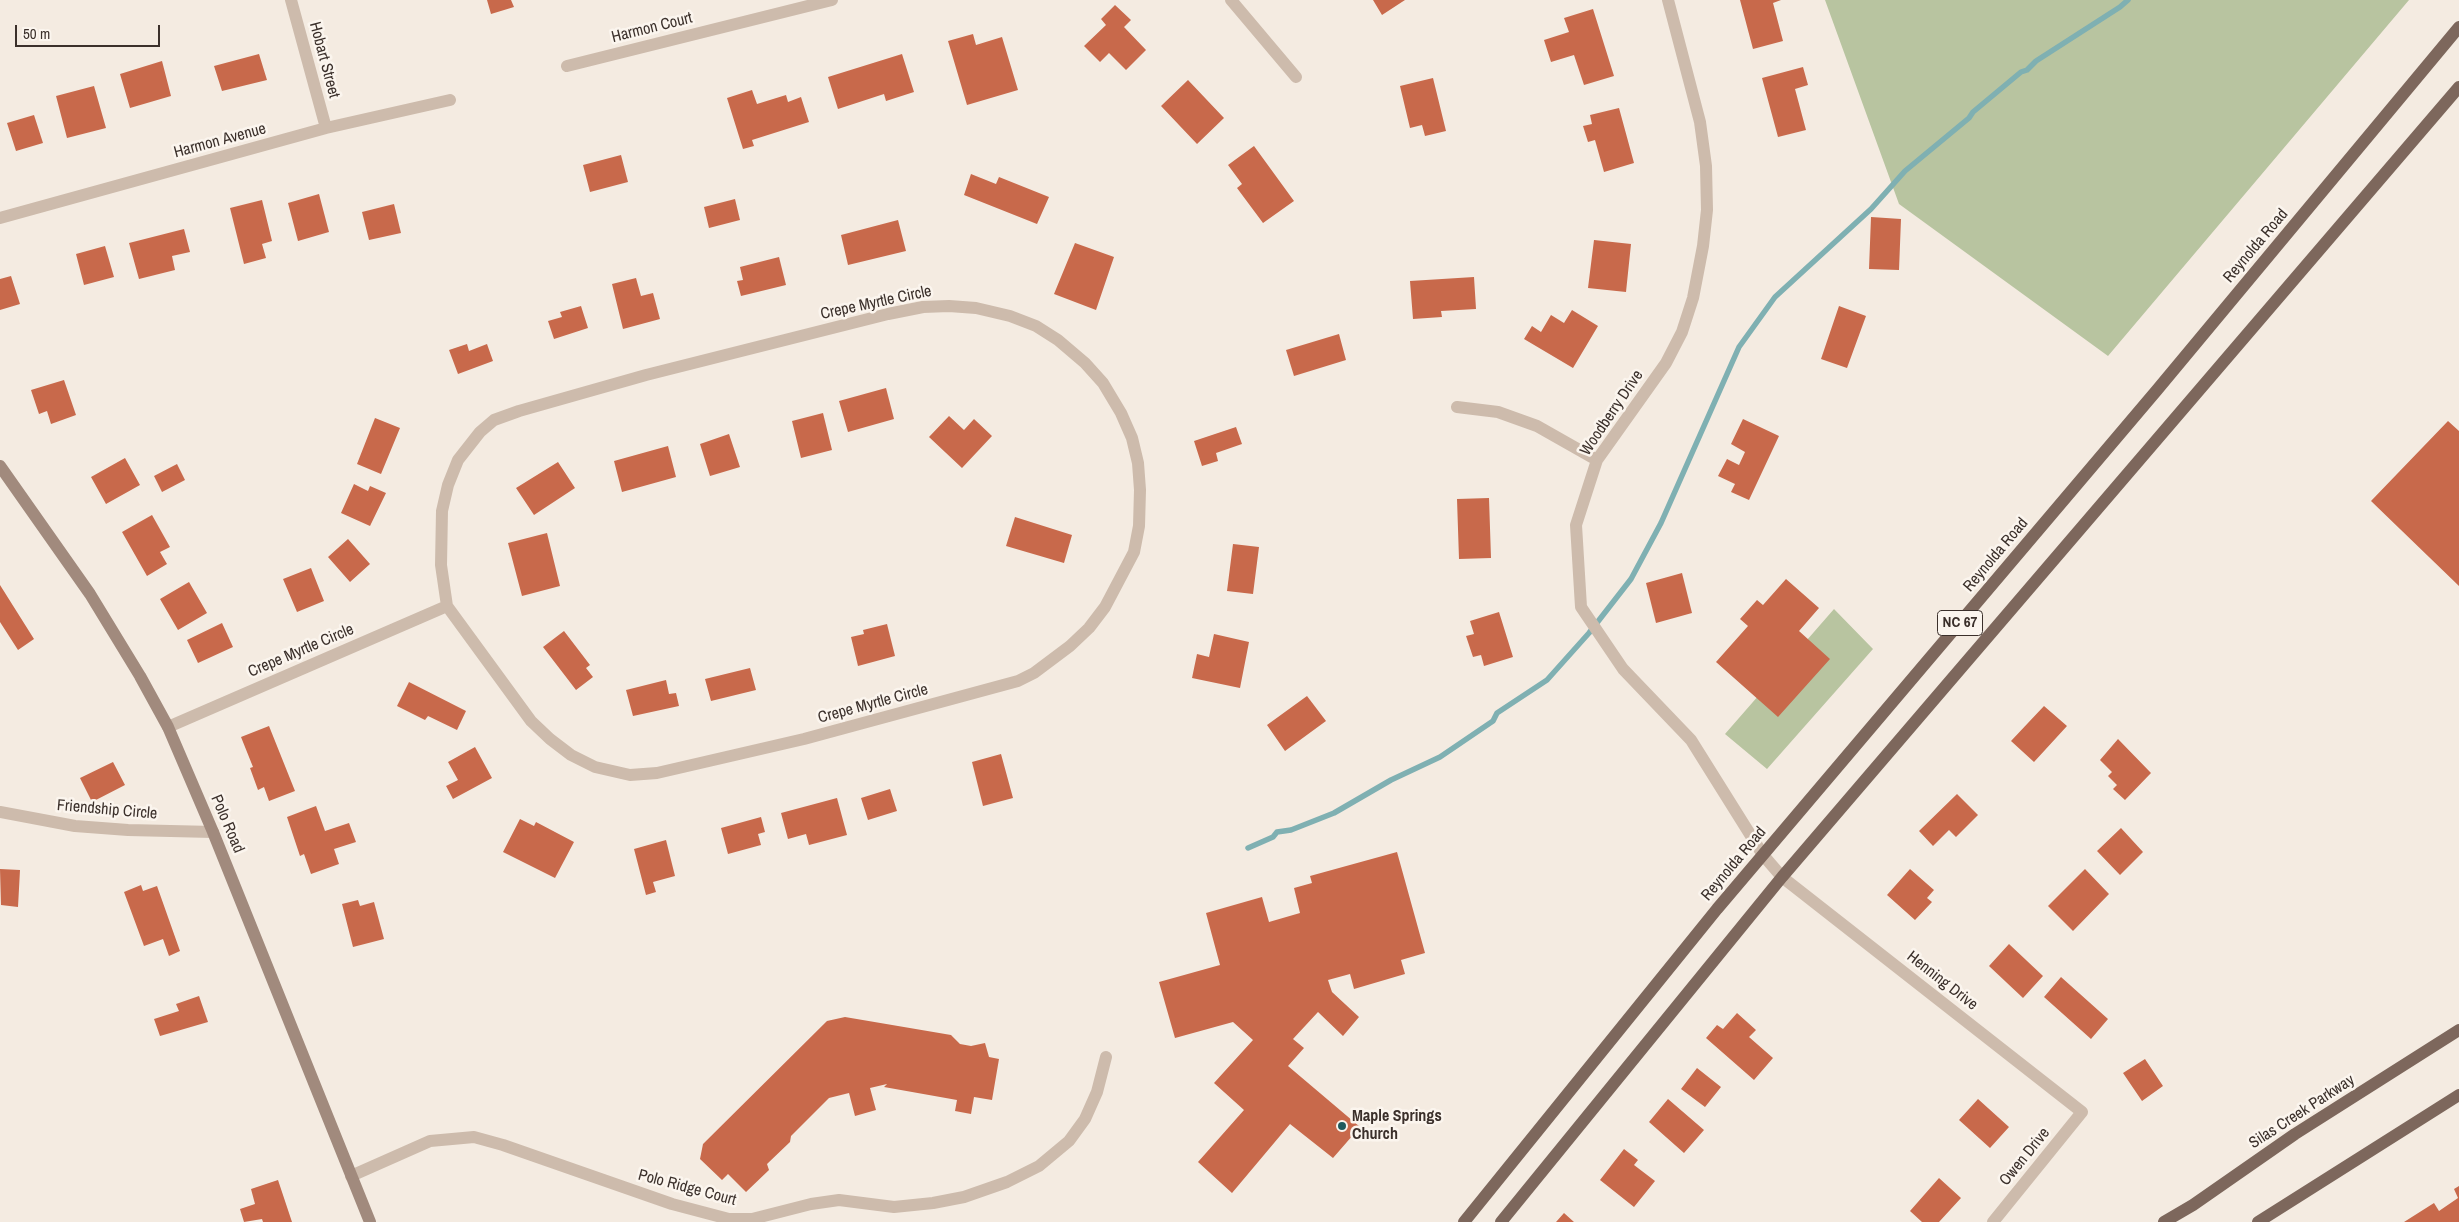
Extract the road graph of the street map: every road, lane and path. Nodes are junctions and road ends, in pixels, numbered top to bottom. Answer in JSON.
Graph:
{"nodes":[{"id":1,"x":291,"y":0,"type":"edge"},
{"id":2,"x":832,"y":0,"type":"edge"},
{"id":3,"x":1231,"y":0,"type":"edge"},
{"id":4,"x":1668,"y":0,"type":"edge"},
{"id":5,"x":2459,"y":27,"type":"edge"},
{"id":6,"x":567,"y":66,"type":"dead end"},
{"id":7,"x":1296,"y":77,"type":"dead end"},
{"id":8,"x":2459,"y":88,"type":"edge"},
{"id":9,"x":450,"y":100,"type":"dead end"},
{"id":10,"x":326,"y":128,"type":"junction"},
{"id":11,"x":0,"y":218,"type":"edge"},
{"id":12,"x":1457,"y":407,"type":"dead end"},
{"id":13,"x":1597,"y":460,"type":"junction"},
{"id":14,"x":0,"y":466,"type":"edge"},
{"id":15,"x":447,"y":606,"type":"junction"},
{"id":16,"x":168,"y":727,"type":"junction"},
{"id":17,"x":0,"y":812,"type":"edge"},
{"id":18,"x":213,"y":832,"type":"junction"},
{"id":19,"x":1763,"y":855,"type":"junction"},
{"id":20,"x":1782,"y":877,"type":"junction"},
{"id":21,"x":2459,"y":1030,"type":"edge"},
{"id":22,"x":1106,"y":1057,"type":"dead end"},
{"id":23,"x":2459,"y":1095,"type":"edge"},
{"id":24,"x":2082,"y":1112,"type":"joint"},
{"id":25,"x":351,"y":1176,"type":"junction"},
{"id":26,"x":370,"y":1222,"type":"edge"},
{"id":27,"x":1464,"y":1222,"type":"edge"},
{"id":28,"x":1501,"y":1222,"type":"edge"},
{"id":29,"x":1993,"y":1222,"type":"edge"},
{"id":30,"x":2164,"y":1222,"type":"edge"},
{"id":31,"x":2258,"y":1222,"type":"edge"}],
"edges":[{"from":1,"to":10,"type":"street","name":"Hobart Street"},
{"from":2,"to":6,"type":"street","name":"Harmon Court"},
{"from":3,"to":7,"type":"street"},
{"from":4,"to":13,"type":"street","name":"Woodberry Drive"},
{"from":5,"to":19,"type":"main road","name":"Reynolda Road","number":"NC 67"},
{"from":8,"to":20,"type":"main road","number":"NC 67"},
{"from":9,"to":10,"type":"street","name":"Harmon Avenue"},
{"from":10,"to":11,"type":"street","name":"Harmon Avenue"},
{"from":12,"to":13,"type":"street"},
{"from":13,"to":19,"type":"street","name":"Woodberry Drive"},
{"from":14,"to":16,"type":"main road","name":"Polo Road"},
{"from":15,"to":15,"type":"street","name":"Crepe Myrtle Circle"},
{"from":15,"to":16,"type":"street","name":"Crepe Myrtle Circle"},
{"from":16,"to":18,"type":"main road","name":"Polo Road"},
{"from":17,"to":18,"type":"street","name":"Friendship Circle"},
{"from":18,"to":25,"type":"main road","name":"Polo Road"},
{"from":19,"to":20,"type":"street","name":"Woodberry Drive"},
{"from":19,"to":27,"type":"main road","name":"Reynolda Road","number":"NC 67"},
{"from":20,"to":24,"type":"street","name":"Henning Drive"},
{"from":20,"to":28,"type":"main road","number":"NC 67"},
{"from":21,"to":30,"type":"main road","name":"Silas Creek Parkway"},
{"from":22,"to":25,"type":"street","name":"Polo Ridge Court"},
{"from":23,"to":31,"type":"main road"},
{"from":24,"to":29,"type":"street","name":"Owen Drive"},
{"from":25,"to":26,"type":"main road","name":"Polo Road"}]}
